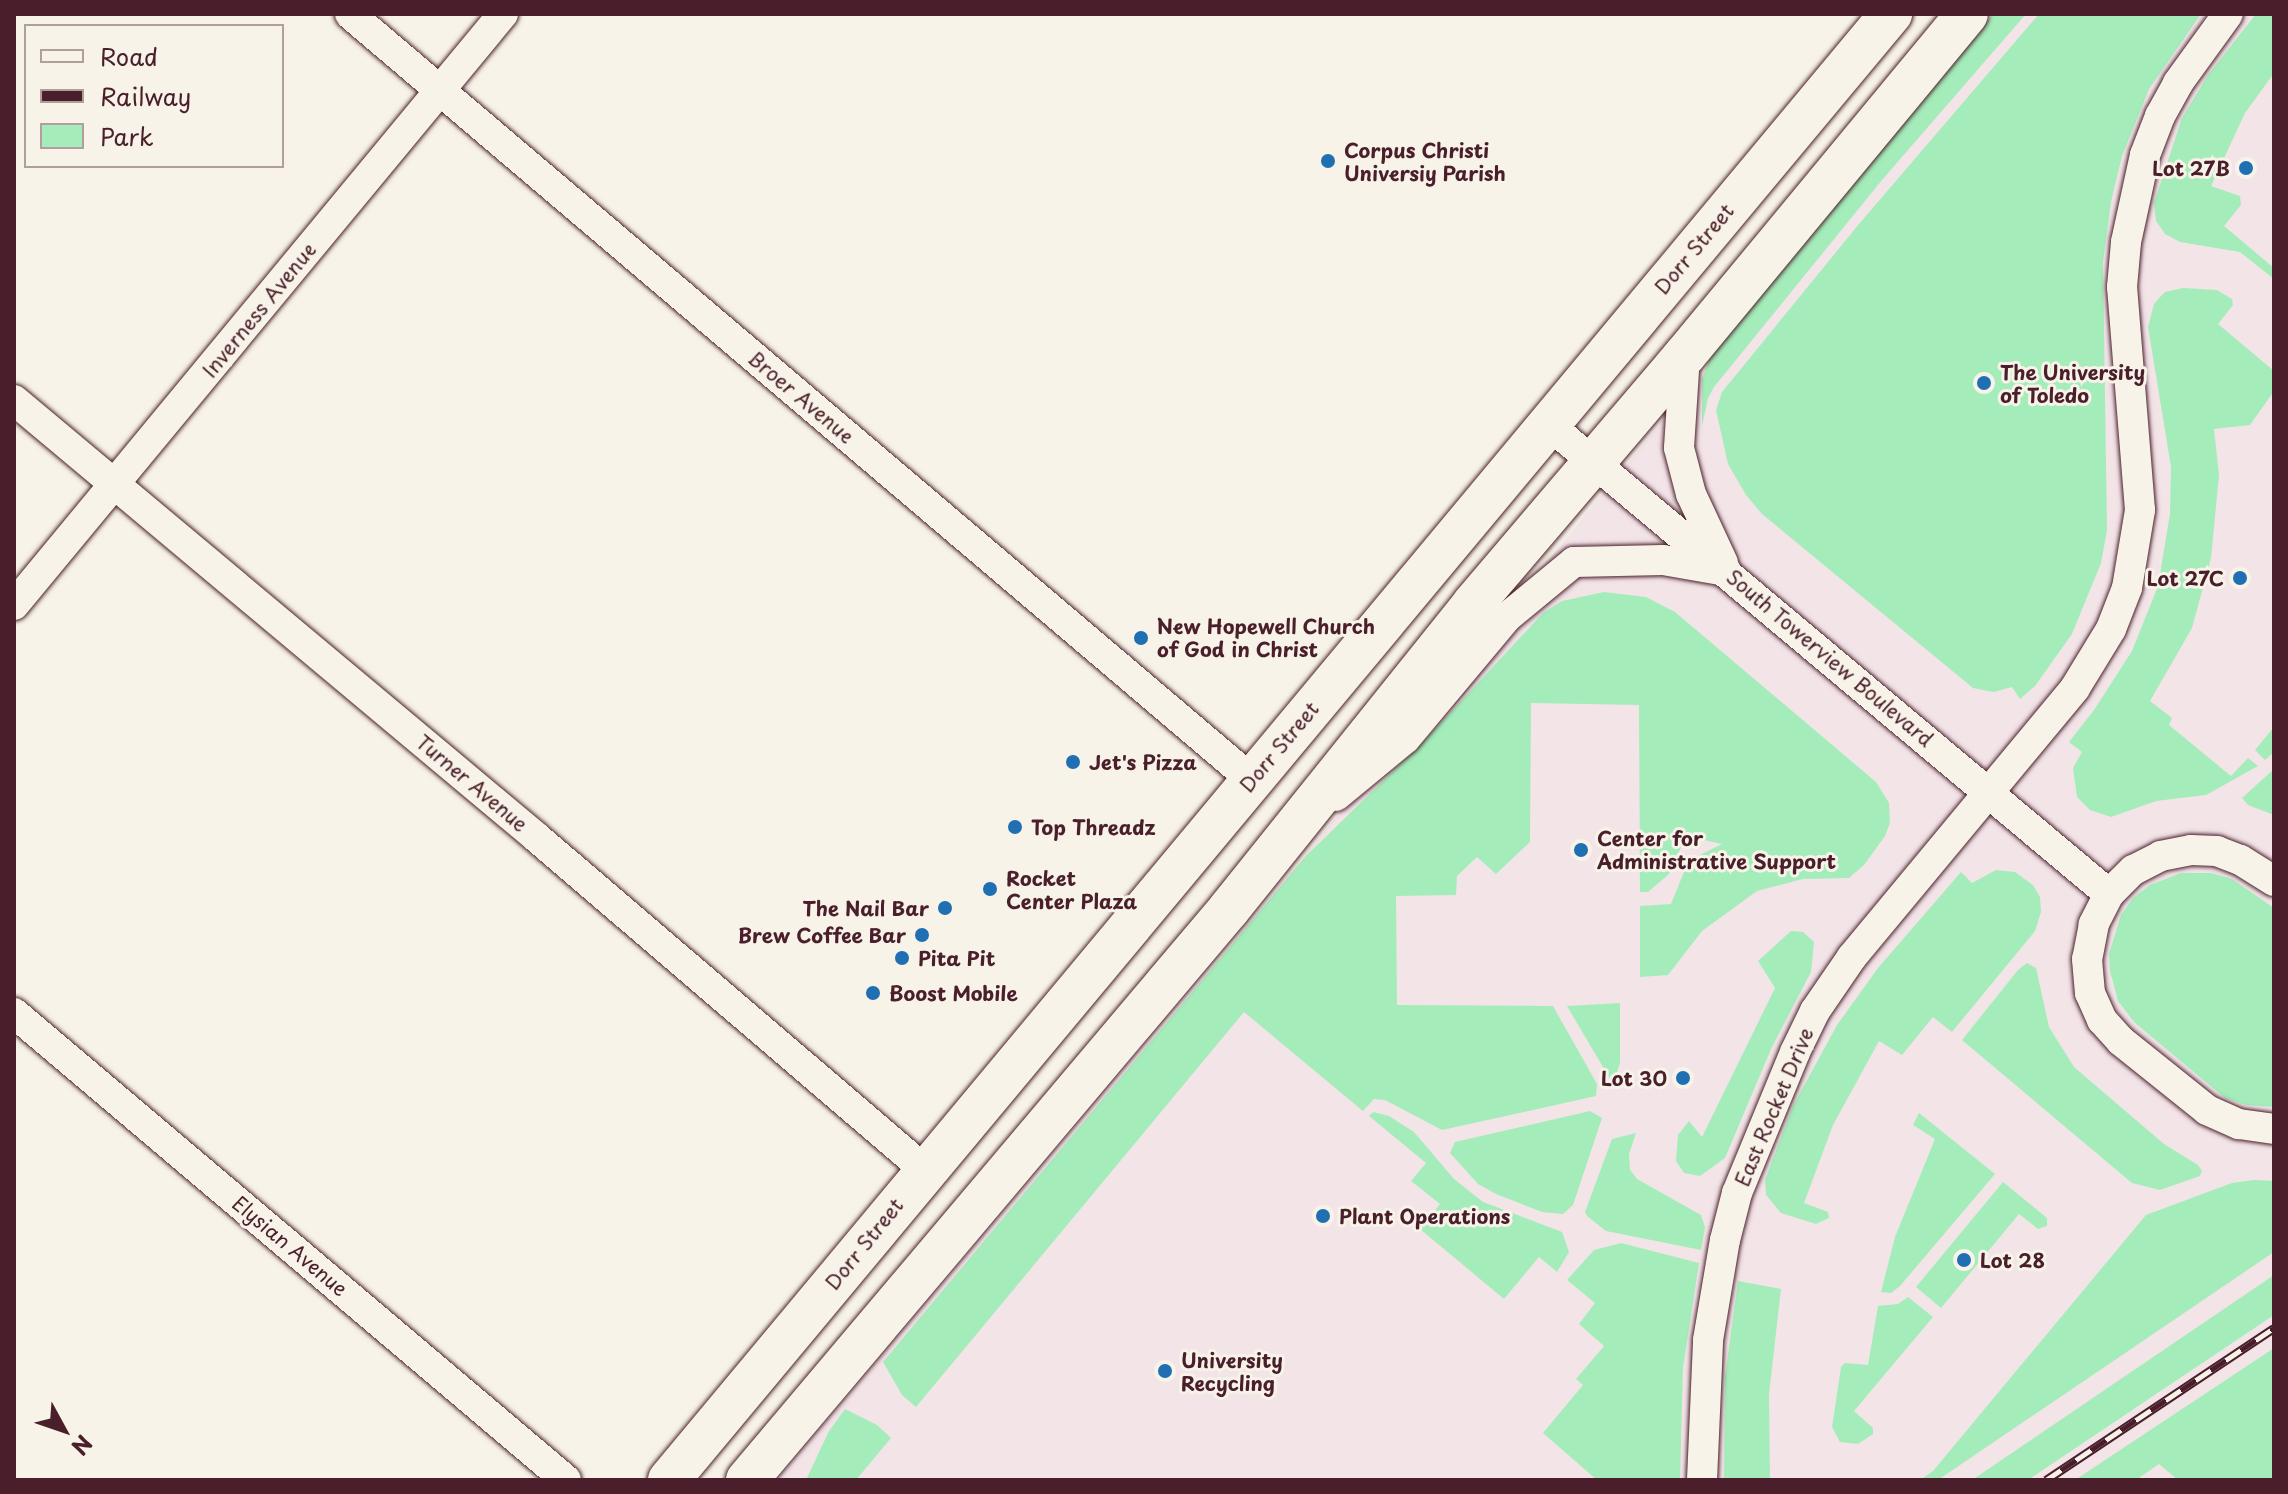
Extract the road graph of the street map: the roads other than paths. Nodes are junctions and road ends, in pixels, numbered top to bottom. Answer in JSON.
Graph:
{"nodes":[{"id":1,"x":350,"y":14,"type":"edge"},
{"id":2,"x":503,"y":14,"type":"edge"},
{"id":3,"x":1891,"y":14,"type":"edge"},
{"id":4,"x":1967,"y":14,"type":"edge"},
{"id":5,"x":2228,"y":14,"type":"edge"},
{"id":6,"x":440,"y":90,"type":"junction"},
{"id":7,"x":1685,"y":355,"type":"junction"},
{"id":8,"x":14,"y":400,"type":"edge"},
{"id":9,"x":1548,"y":424,"type":"junction"},
{"id":10,"x":1594,"y":462,"type":"junction"},
{"id":11,"x":115,"y":486,"type":"junction"},
{"id":12,"x":1728,"y":572,"type":"junction"},
{"id":13,"x":14,"y":605,"type":"edge"},
{"id":14,"x":1252,"y":780,"type":"junction"},
{"id":15,"x":1988,"y":792,"type":"junction"},
{"id":16,"x":1286,"y":838,"type":"junction"},
{"id":17,"x":2274,"y":881,"type":"edge"},
{"id":18,"x":2109,"y":894,"type":"junction"},
{"id":19,"x":14,"y":1013,"type":"edge"},
{"id":20,"x":2274,"y":1129,"type":"edge"},
{"id":21,"x":925,"y":1170,"type":"junction"},
{"id":22,"x":566,"y":1480,"type":"edge"},
{"id":23,"x":669,"y":1480,"type":"edge"},
{"id":24,"x":719,"y":1480,"type":"edge"},
{"id":25,"x":747,"y":1480,"type":"edge"},
{"id":26,"x":1702,"y":1480,"type":"edge"}],
"edges":[{"from":1,"to":6,"type":"street","name":"Broer Avenue"},
{"from":2,"to":6,"type":"street","name":"Inverness Avenue"},
{"from":3,"to":9,"type":"main road","name":"Dorr Street"},
{"from":4,"to":7,"type":"main road"},
{"from":5,"to":15,"type":"street","name":"East Rocket Drive"},
{"from":6,"to":11,"type":"street","name":"Inverness Avenue"},
{"from":6,"to":14,"type":"street","name":"Broer Avenue"},
{"from":7,"to":10,"type":"main road"},
{"from":7,"to":12,"type":"street"},
{"from":8,"to":11,"type":"street","name":"Turner Avenue"},
{"from":9,"to":10,"type":"street","name":"South Towerview Boulevard"},
{"from":9,"to":14,"type":"main road","name":"Dorr Street"},
{"from":10,"to":12,"type":"street","name":"South Towerview Boulevard"},
{"from":10,"to":16,"type":"main road"},
{"from":11,"to":13,"type":"street","name":"Inverness Avenue"},
{"from":11,"to":21,"type":"street","name":"Turner Avenue"},
{"from":12,"to":15,"type":"street","name":"South Towerview Boulevard"},
{"from":12,"to":16,"type":"street"},
{"from":14,"to":21,"type":"main road","name":"Dorr Street"},
{"from":15,"to":18,"type":"street","name":"South Towerview Boulevard"},
{"from":15,"to":26,"type":"street","name":"East Rocket Drive"},
{"from":16,"to":25,"type":"main road"},
{"from":17,"to":18,"type":"street"},
{"from":18,"to":20,"type":"street"},
{"from":19,"to":22,"type":"street","name":"Elysian Avenue"},
{"from":21,"to":23,"type":"main road","name":"Dorr Street"},
{"from":21,"to":24,"type":"main road"}]}
